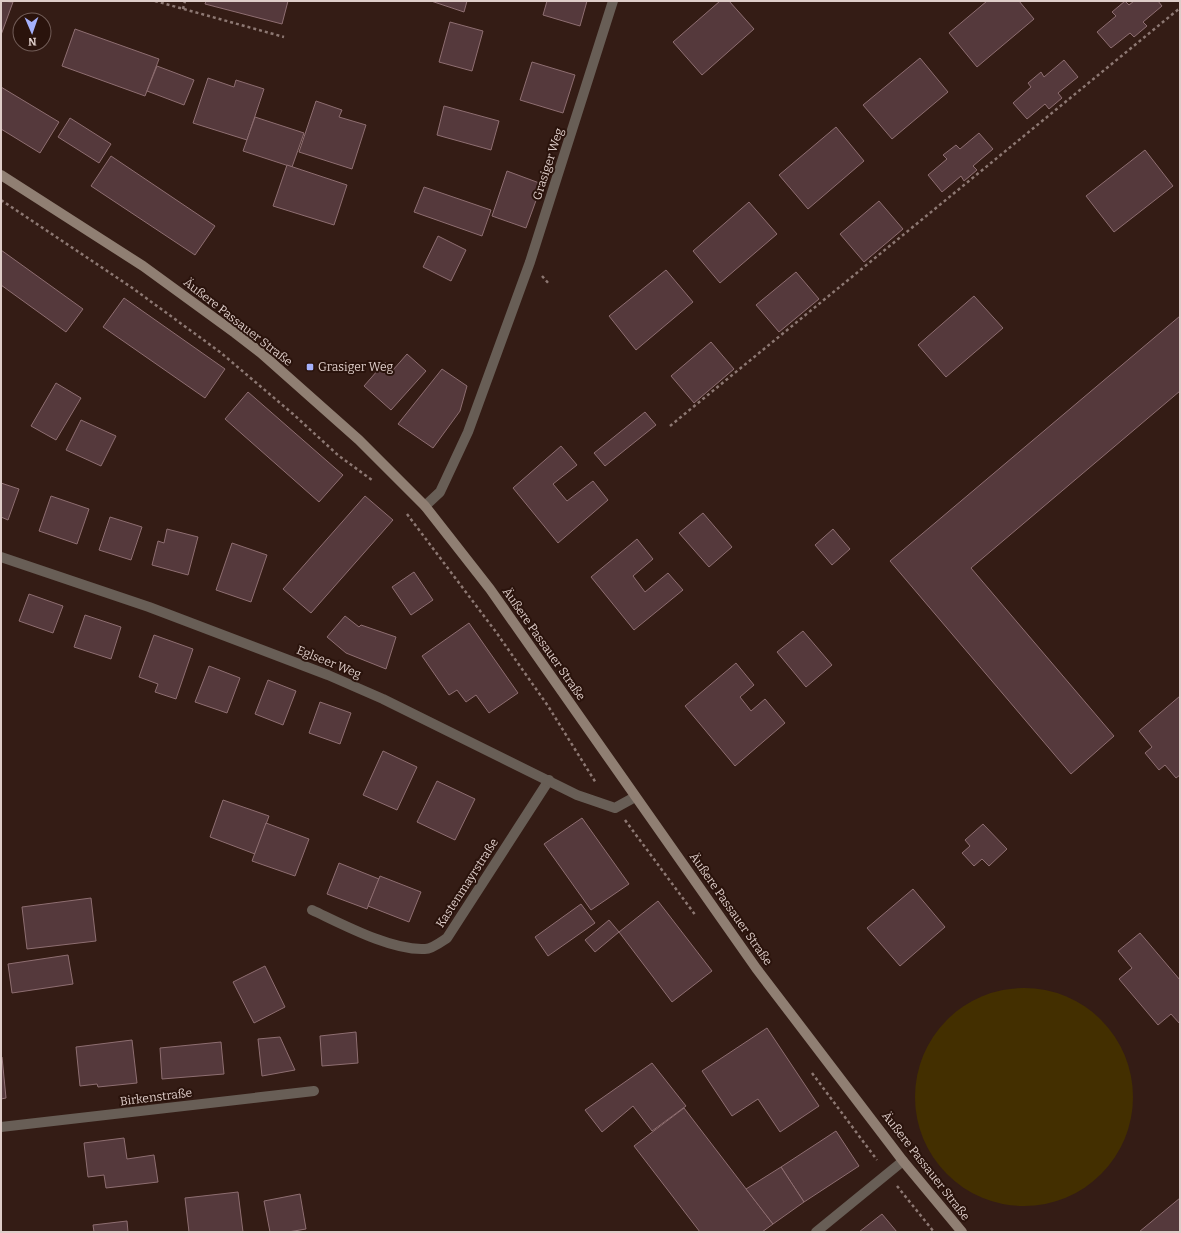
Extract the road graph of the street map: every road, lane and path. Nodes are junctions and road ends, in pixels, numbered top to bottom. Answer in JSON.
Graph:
{"nodes":[{"id":1,"x":155,"y":1,"type":"edge"},
{"id":2,"x":185,"y":1,"type":"edge"},
{"id":3,"x":613,"y":1,"type":"edge"},
{"id":4,"x":1180,"y":8,"type":"edge"},
{"id":5,"x":183,"y":9,"type":"junction"},
{"id":6,"x":284,"y":37,"type":"dead end"},
{"id":7,"x":1,"y":175,"type":"edge"},
{"id":8,"x":1,"y":200,"type":"edge"},
{"id":9,"x":670,"y":426,"type":"dead end"},
{"id":10,"x":376,"y":483,"type":"dead end"},
{"id":11,"x":425,"y":506,"type":"junction"},
{"id":12,"x":403,"y":510,"type":"dead end"},
{"id":13,"x":1,"y":557,"type":"edge"},
{"id":14,"x":549,"y":780,"type":"junction"},
{"id":15,"x":597,"y":783,"type":"dead end"},
{"id":16,"x":635,"y":796,"type":"junction"},
{"id":17,"x":615,"y":808,"type":"junction"},
{"id":18,"x":312,"y":910,"type":"dead end"},
{"id":19,"x":697,"y":917,"type":"dead end"},
{"id":20,"x":811,"y":1071,"type":"dead end"},
{"id":21,"x":314,"y":1091,"type":"dead end"},
{"id":22,"x":1,"y":1127,"type":"edge"},
{"id":23,"x":903,"y":1161,"type":"junction"},
{"id":24,"x":887,"y":1174,"type":"junction"},
{"id":25,"x":816,"y":1232,"type":"edge"},
{"id":26,"x":934,"y":1232,"type":"edge"},
{"id":27,"x":962,"y":1232,"type":"edge"}],
"edges":[{"from":1,"to":5,"type":"path"},
{"from":2,"to":5,"type":"path"},
{"from":3,"to":11,"type":"street","name":"Grasiger Weg"},
{"from":4,"to":9,"type":"path"},
{"from":5,"to":6,"type":"path"},
{"from":7,"to":11,"type":"main road","name":"Äußere Passauer Straße"},
{"from":8,"to":10,"type":"path"},
{"from":11,"to":16,"type":"main road","name":"Äußere Passauer Straße"},
{"from":12,"to":15,"type":"path"},
{"from":13,"to":14,"type":"street","name":"Eglseer Weg"},
{"from":14,"to":17,"type":"street","name":"Eglseer Weg"},
{"from":14,"to":18,"type":"street","name":"Kastenmayrstraße"},
{"from":16,"to":17,"type":"street"},
{"from":16,"to":23,"type":"main road","name":"Äußere Passauer Straße"},
{"from":17,"to":19,"type":"path"},
{"from":20,"to":24,"type":"path"},
{"from":21,"to":22,"type":"street","name":"Birkenstraße"},
{"from":23,"to":24,"type":"street"},
{"from":23,"to":27,"type":"main road","name":"Äußere Passauer Straße"},
{"from":24,"to":25,"type":"street"},
{"from":24,"to":26,"type":"path"}]}
